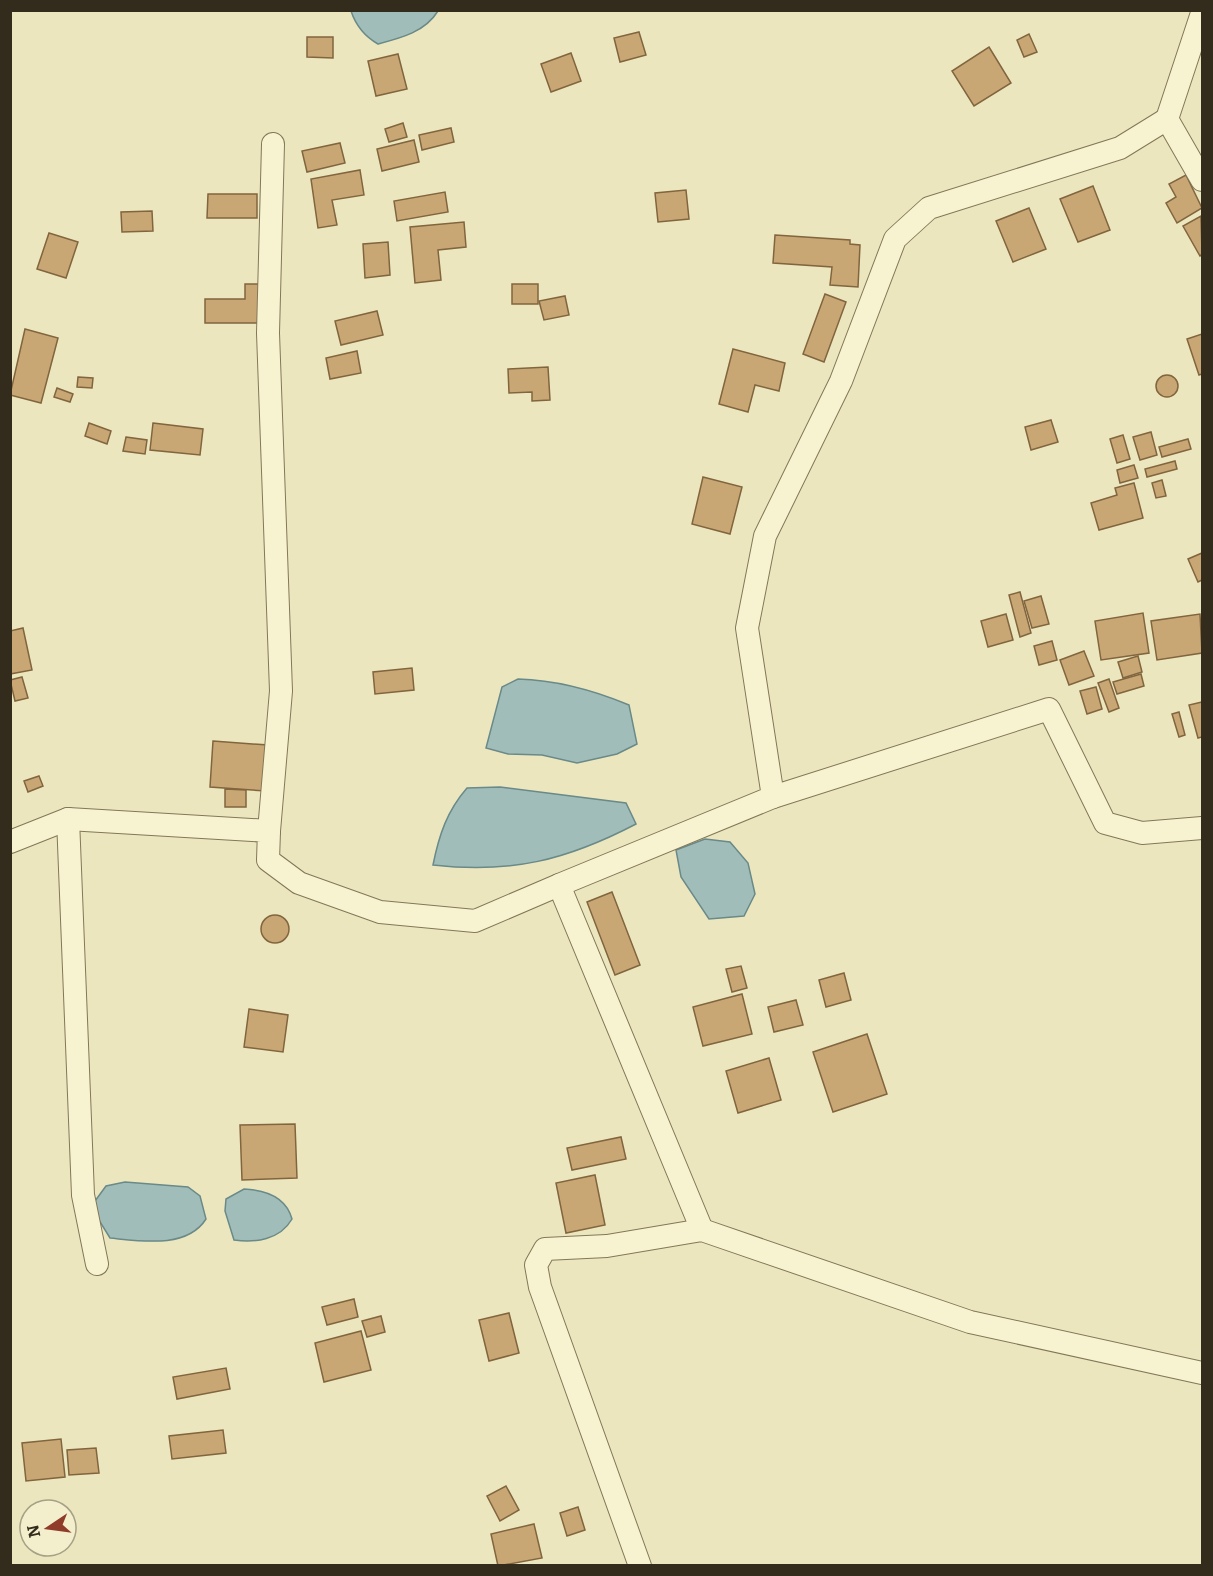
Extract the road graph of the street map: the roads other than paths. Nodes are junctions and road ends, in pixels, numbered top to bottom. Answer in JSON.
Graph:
{"nodes":[{"id":1,"x":1203,"y":13,"type":"edge"},
{"id":2,"x":1167,"y":119,"type":"junction"},
{"id":3,"x":273,"y":144,"type":"dead end"},
{"id":4,"x":1203,"y":180,"type":"edge"},
{"id":5,"x":773,"y":797,"type":"junction"},
{"id":6,"x":68,"y":819,"type":"junction"},
{"id":7,"x":1203,"y":828,"type":"edge"},
{"id":8,"x":269,"y":831,"type":"junction"},
{"id":9,"x":10,"y":842,"type":"edge"},
{"id":10,"x":559,"y":885,"type":"junction"},
{"id":11,"x":702,"y":1230,"type":"junction"},
{"id":12,"x":97,"y":1264,"type":"dead end"},
{"id":13,"x":1203,"y":1373,"type":"edge"},
{"id":14,"x":640,"y":1566,"type":"edge"}],
"edges":[{"from":1,"to":2,"type":"street"},
{"from":2,"to":4,"type":"street"},
{"from":2,"to":5,"type":"street"},
{"from":3,"to":8,"type":"street"},
{"from":5,"to":7,"type":"street"},
{"from":5,"to":10,"type":"street"},
{"from":6,"to":8,"type":"street"},
{"from":6,"to":9,"type":"street"},
{"from":6,"to":12,"type":"street"},
{"from":8,"to":10,"type":"street"},
{"from":10,"to":11,"type":"street"},
{"from":11,"to":13,"type":"street"},
{"from":11,"to":14,"type":"street"}]}
